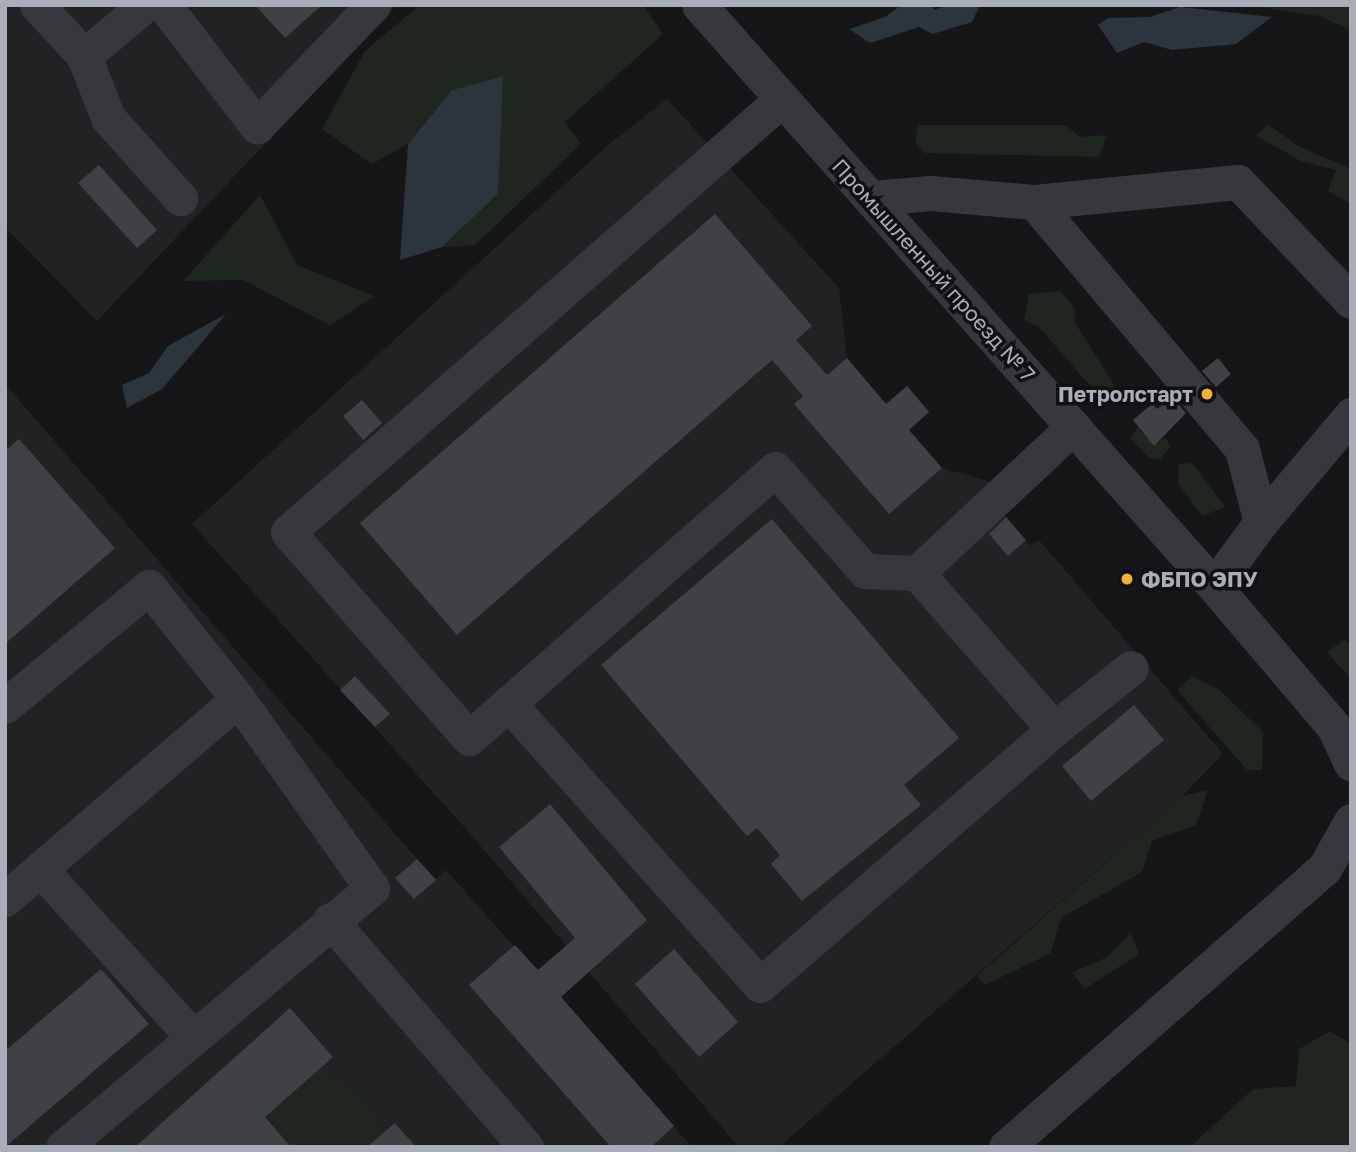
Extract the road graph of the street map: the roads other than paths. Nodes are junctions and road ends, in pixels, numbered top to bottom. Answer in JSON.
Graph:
{"nodes":[{"id":1,"x":37,"y":5,"type":"edge"},
{"id":2,"x":145,"y":5,"type":"edge"},
{"id":3,"x":164,"y":5,"type":"edge"},
{"id":4,"x":373,"y":5,"type":"edge"},
{"id":5,"x":699,"y":5,"type":"edge"},
{"id":6,"x":85,"y":56,"type":"junction"},
{"id":7,"x":781,"y":100,"type":"junction"},
{"id":8,"x":180,"y":198,"type":"dead end"},
{"id":9,"x":872,"y":198,"type":"junction"},
{"id":10,"x":1034,"y":202,"type":"junction"},
{"id":11,"x":1351,"y":301,"type":"edge"},
{"id":12,"x":1351,"y":415,"type":"edge"},
{"id":13,"x":1073,"y":427,"type":"junction"},
{"id":14,"x":1261,"y":522,"type":"junction"},
{"id":15,"x":917,"y":573,"type":"junction"},
{"id":16,"x":1214,"y":586,"type":"junction"},
{"id":17,"x":1131,"y":668,"type":"dead end"},
{"id":18,"x":238,"y":699,"type":"junction"},
{"id":19,"x":508,"y":703,"type":"junction"},
{"id":20,"x":5,"y":706,"type":"edge"},
{"id":21,"x":1054,"y":729,"type":"junction"},
{"id":22,"x":1351,"y":763,"type":"edge"},
{"id":23,"x":1351,"y":821,"type":"edge"},
{"id":24,"x":40,"y":869,"type":"junction"},
{"id":25,"x":5,"y":899,"type":"edge"},
{"id":26,"x":330,"y":920,"type":"junction"},
{"id":27,"x":192,"y":1036,"type":"junction"},
{"id":28,"x":63,"y":1147,"type":"edge"},
{"id":29,"x":526,"y":1147,"type":"edge"},
{"id":30,"x":1006,"y":1147,"type":"edge"}],
"edges":[{"from":1,"to":6,"type":"street"},
{"from":2,"to":6,"type":"street"},
{"from":3,"to":4,"type":"street"},
{"from":5,"to":7,"type":"street","name":"Промышленный проезд № 7"},
{"from":6,"to":8,"type":"street"},
{"from":7,"to":9,"type":"street","name":"Промышленный проезд № 7"},
{"from":7,"to":19,"type":"street"},
{"from":9,"to":10,"type":"street"},
{"from":9,"to":13,"type":"street","name":"Промышленный проезд № 7"},
{"from":10,"to":11,"type":"street"},
{"from":10,"to":14,"type":"street"},
{"from":12,"to":14,"type":"street"},
{"from":13,"to":15,"type":"street"},
{"from":13,"to":16,"type":"street","name":"Промышленный проезд № 7"},
{"from":14,"to":16,"type":"street"},
{"from":15,"to":19,"type":"street"},
{"from":15,"to":21,"type":"street"},
{"from":16,"to":22,"type":"street","name":"Промышленный проезд № 7"},
{"from":17,"to":21,"type":"street"},
{"from":18,"to":20,"type":"street"},
{"from":18,"to":24,"type":"street"},
{"from":18,"to":26,"type":"street"},
{"from":19,"to":21,"type":"street"},
{"from":23,"to":30,"type":"street"},
{"from":24,"to":25,"type":"street"},
{"from":24,"to":27,"type":"street"},
{"from":26,"to":27,"type":"street"},
{"from":26,"to":29,"type":"street"},
{"from":27,"to":28,"type":"street"}]}
